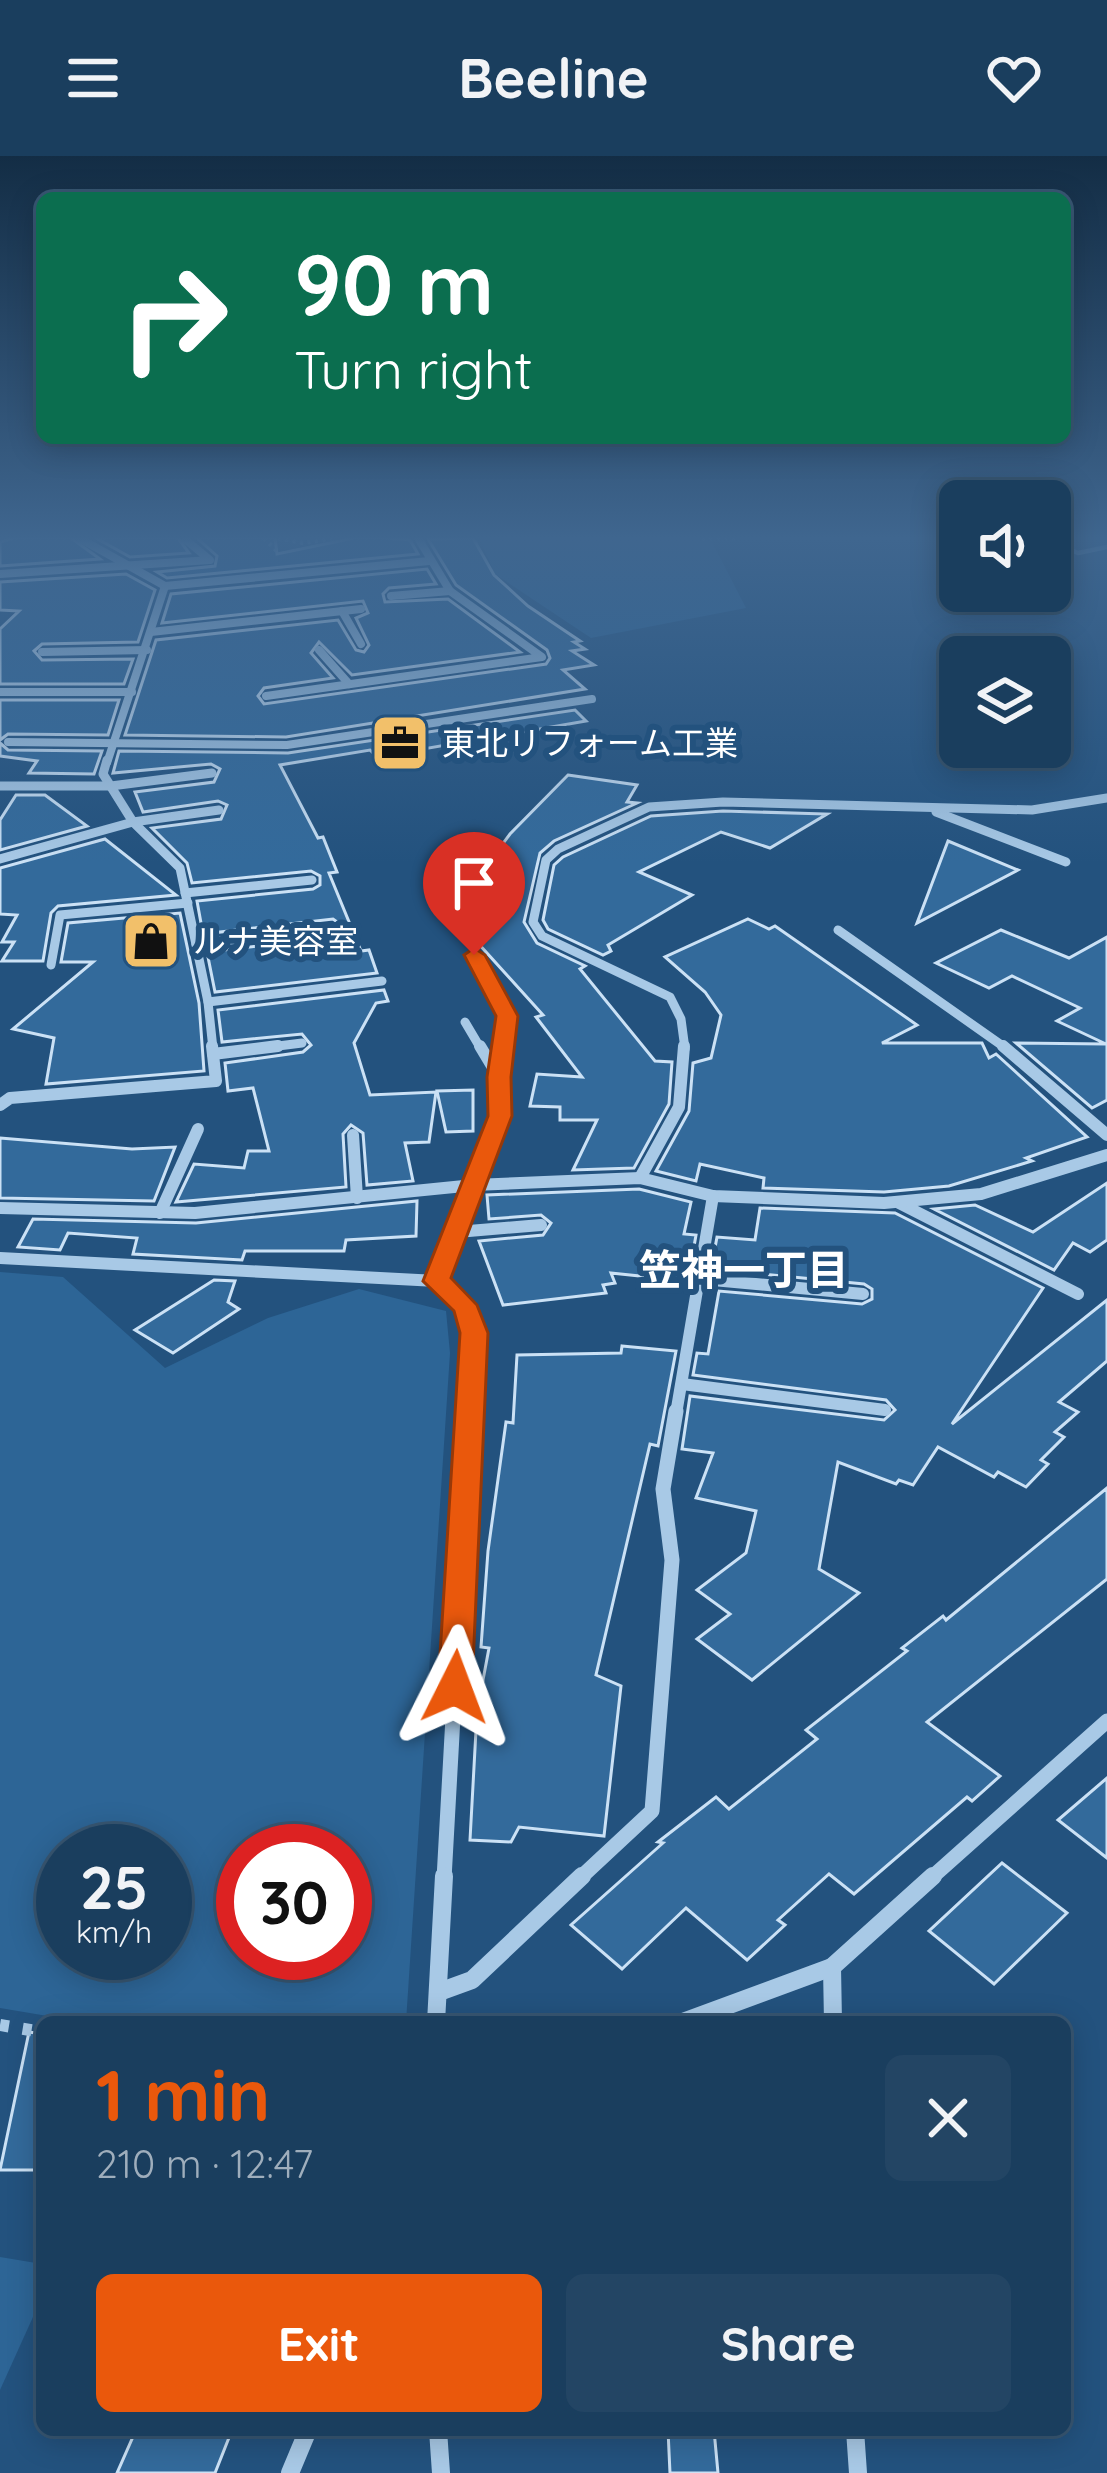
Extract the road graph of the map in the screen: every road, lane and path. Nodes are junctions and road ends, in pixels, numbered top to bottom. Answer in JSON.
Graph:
{"nodes":[{"id":1,"x":148,"y":646,"type":"edge"},
{"id":2,"x":528,"y":646,"type":"edge"},
{"id":3,"x":147,"y":650,"type":"junction"},
{"id":4,"x":320,"y":650,"type":"dead end"},
{"id":5,"x":42,"y":652,"type":"dead end"},
{"id":6,"x":350,"y":684,"type":"junction"},
{"id":7,"x":0,"y":692,"type":"edge"},
{"id":8,"x":132,"y":692,"type":"junction"},
{"id":9,"x":266,"y":696,"type":"dead end"},
{"id":10,"x":592,"y":699,"type":"dead end"},
{"id":11,"x":8,"y":742,"type":"dead end"},
{"id":12,"x":115,"y":743,"type":"junction"},
{"id":13,"x":212,"y":773,"type":"dead end"},
{"id":14,"x":0,"y":786,"type":"edge"},
{"id":15,"x":111,"y":786,"type":"junction"},
{"id":16,"x":1107,"y":799,"type":"edge"},
{"id":17,"x":924,"y":807,"type":"junction"},
{"id":18,"x":219,"y":810,"type":"dead end"},
{"id":19,"x":133,"y":822,"type":"junction"},
{"id":20,"x":1,"y":859,"type":"edge"},
{"id":21,"x":1066,"y":862,"type":"dead end"},
{"id":22,"x":312,"y":880,"type":"dead end"},
{"id":23,"x":186,"y":898,"type":"junction"},
{"id":24,"x":334,"y":928,"type":"dead end"},
{"id":25,"x":838,"y":929,"type":"dead end"},
{"id":26,"x":196,"y":944,"type":"junction"},
{"id":27,"x":474,"y":955,"type":"dead end"},
{"id":28,"x":51,"y":965,"type":"dead end"},
{"id":29,"x":382,"y":981,"type":"dead end"},
{"id":30,"x":208,"y":1002,"type":"junction"},
{"id":31,"x":465,"y":1022,"type":"dead end"},
{"id":32,"x":302,"y":1043,"type":"dead end"},
{"id":33,"x":213,"y":1054,"type":"junction"},
{"id":34,"x":499,"y":1077,"type":"junction"},
{"id":35,"x":0,"y":1106,"type":"edge"},
{"id":36,"x":198,"y":1129,"type":"dead end"},
{"id":37,"x":353,"y":1135,"type":"dead end"},
{"id":38,"x":1107,"y":1135,"type":"edge"},
{"id":39,"x":1107,"y":1155,"type":"edge"},
{"id":40,"x":640,"y":1178,"type":"junction"},
{"id":41,"x":474,"y":1185,"type":"junction"},
{"id":42,"x":713,"y":1196,"type":"junction"},
{"id":43,"x":356,"y":1198,"type":"junction"},
{"id":44,"x":897,"y":1202,"type":"junction"},
{"id":45,"x":0,"y":1208,"type":"edge"},
{"id":46,"x":160,"y":1214,"type":"junction"},
{"id":47,"x":541,"y":1225,"type":"dead end"},
{"id":48,"x":458,"y":1232,"type":"junction"},
{"id":49,"x":0,"y":1258,"type":"edge"},
{"id":50,"x":702,"y":1279,"type":"junction"},
{"id":51,"x":437,"y":1281,"type":"junction"},
{"id":52,"x":863,"y":1294,"type":"dead end"},
{"id":53,"x":1078,"y":1294,"type":"dead end"},
{"id":54,"x":682,"y":1384,"type":"junction"},
{"id":55,"x":885,"y":1410,"type":"dead end"},
{"id":56,"x":1107,"y":1721,"type":"edge"},
{"id":57,"x":832,"y":1967,"type":"junction"},
{"id":58,"x":439,"y":1992,"type":"junction"},
{"id":59,"x":437,"y":2016,"type":"edge"},
{"id":60,"x":699,"y":2016,"type":"edge"},
{"id":61,"x":833,"y":2016,"type":"edge"},
{"id":62,"x":0,"y":2025,"type":"edge"},
{"id":63,"x":36,"y":2031,"type":"edge"},
{"id":64,"x":305,"y":2436,"type":"edge"},
{"id":65,"x":438,"y":2436,"type":"edge"},
{"id":66,"x":855,"y":2436,"type":"edge"},
{"id":67,"x":290,"y":2473,"type":"edge"},
{"id":68,"x":441,"y":2473,"type":"edge"},
{"id":69,"x":858,"y":2473,"type":"edge"}],
"edges":[{"from":1,"to":3,"type":"street"},
{"from":2,"to":6,"type":"street"},
{"from":3,"to":5,"type":"street"},
{"from":3,"to":8,"type":"street"},
{"from":4,"to":6,"type":"street"},
{"from":6,"to":9,"type":"street"},
{"from":7,"to":8,"type":"street"},
{"from":8,"to":12,"type":"street"},
{"from":10,"to":12,"type":"street"},
{"from":11,"to":12,"type":"street"},
{"from":12,"to":15,"type":"street"},
{"from":13,"to":15,"type":"street"},
{"from":14,"to":15,"type":"street"},
{"from":15,"to":19,"type":"street"},
{"from":16,"to":17,"type":"street"},
{"from":17,"to":21,"type":"street"},
{"from":17,"to":40,"type":"street"},
{"from":18,"to":19,"type":"street"},
{"from":19,"to":20,"type":"street"},
{"from":19,"to":23,"type":"street"},
{"from":22,"to":23,"type":"street"},
{"from":23,"to":26,"type":"street"},
{"from":23,"to":28,"type":"street"},
{"from":24,"to":26,"type":"street"},
{"from":25,"to":38,"type":"street"},
{"from":26,"to":30,"type":"street"},
{"from":27,"to":34,"type":"street"},
{"from":29,"to":30,"type":"street"},
{"from":30,"to":33,"type":"street"},
{"from":31,"to":34,"type":"street"},
{"from":32,"to":33,"type":"street"},
{"from":33,"to":35,"type":"street"},
{"from":34,"to":41,"type":"street"},
{"from":36,"to":46,"type":"street"},
{"from":37,"to":43,"type":"street"},
{"from":39,"to":44,"type":"street"},
{"from":40,"to":41,"type":"street"},
{"from":40,"to":42,"type":"street"},
{"from":41,"to":43,"type":"street"},
{"from":41,"to":48,"type":"street"},
{"from":42,"to":44,"type":"street"},
{"from":42,"to":50,"type":"street"},
{"from":43,"to":46,"type":"street"},
{"from":44,"to":53,"type":"street"},
{"from":45,"to":46,"type":"street"},
{"from":47,"to":48,"type":"street"},
{"from":48,"to":51,"type":"street"},
{"from":49,"to":51,"type":"street"},
{"from":50,"to":52,"type":"street"},
{"from":50,"to":54,"type":"street"},
{"from":51,"to":58,"type":"street"},
{"from":54,"to":55,"type":"street"},
{"from":54,"to":58,"type":"street"},
{"from":56,"to":57,"type":"street"},
{"from":57,"to":60,"type":"street"},
{"from":57,"to":61,"type":"street"},
{"from":58,"to":59,"type":"street"},
{"from":62,"to":63,"type":"path"},
{"from":64,"to":67,"type":"street"},
{"from":65,"to":68,"type":"street"},
{"from":66,"to":69,"type":"street"}]}
